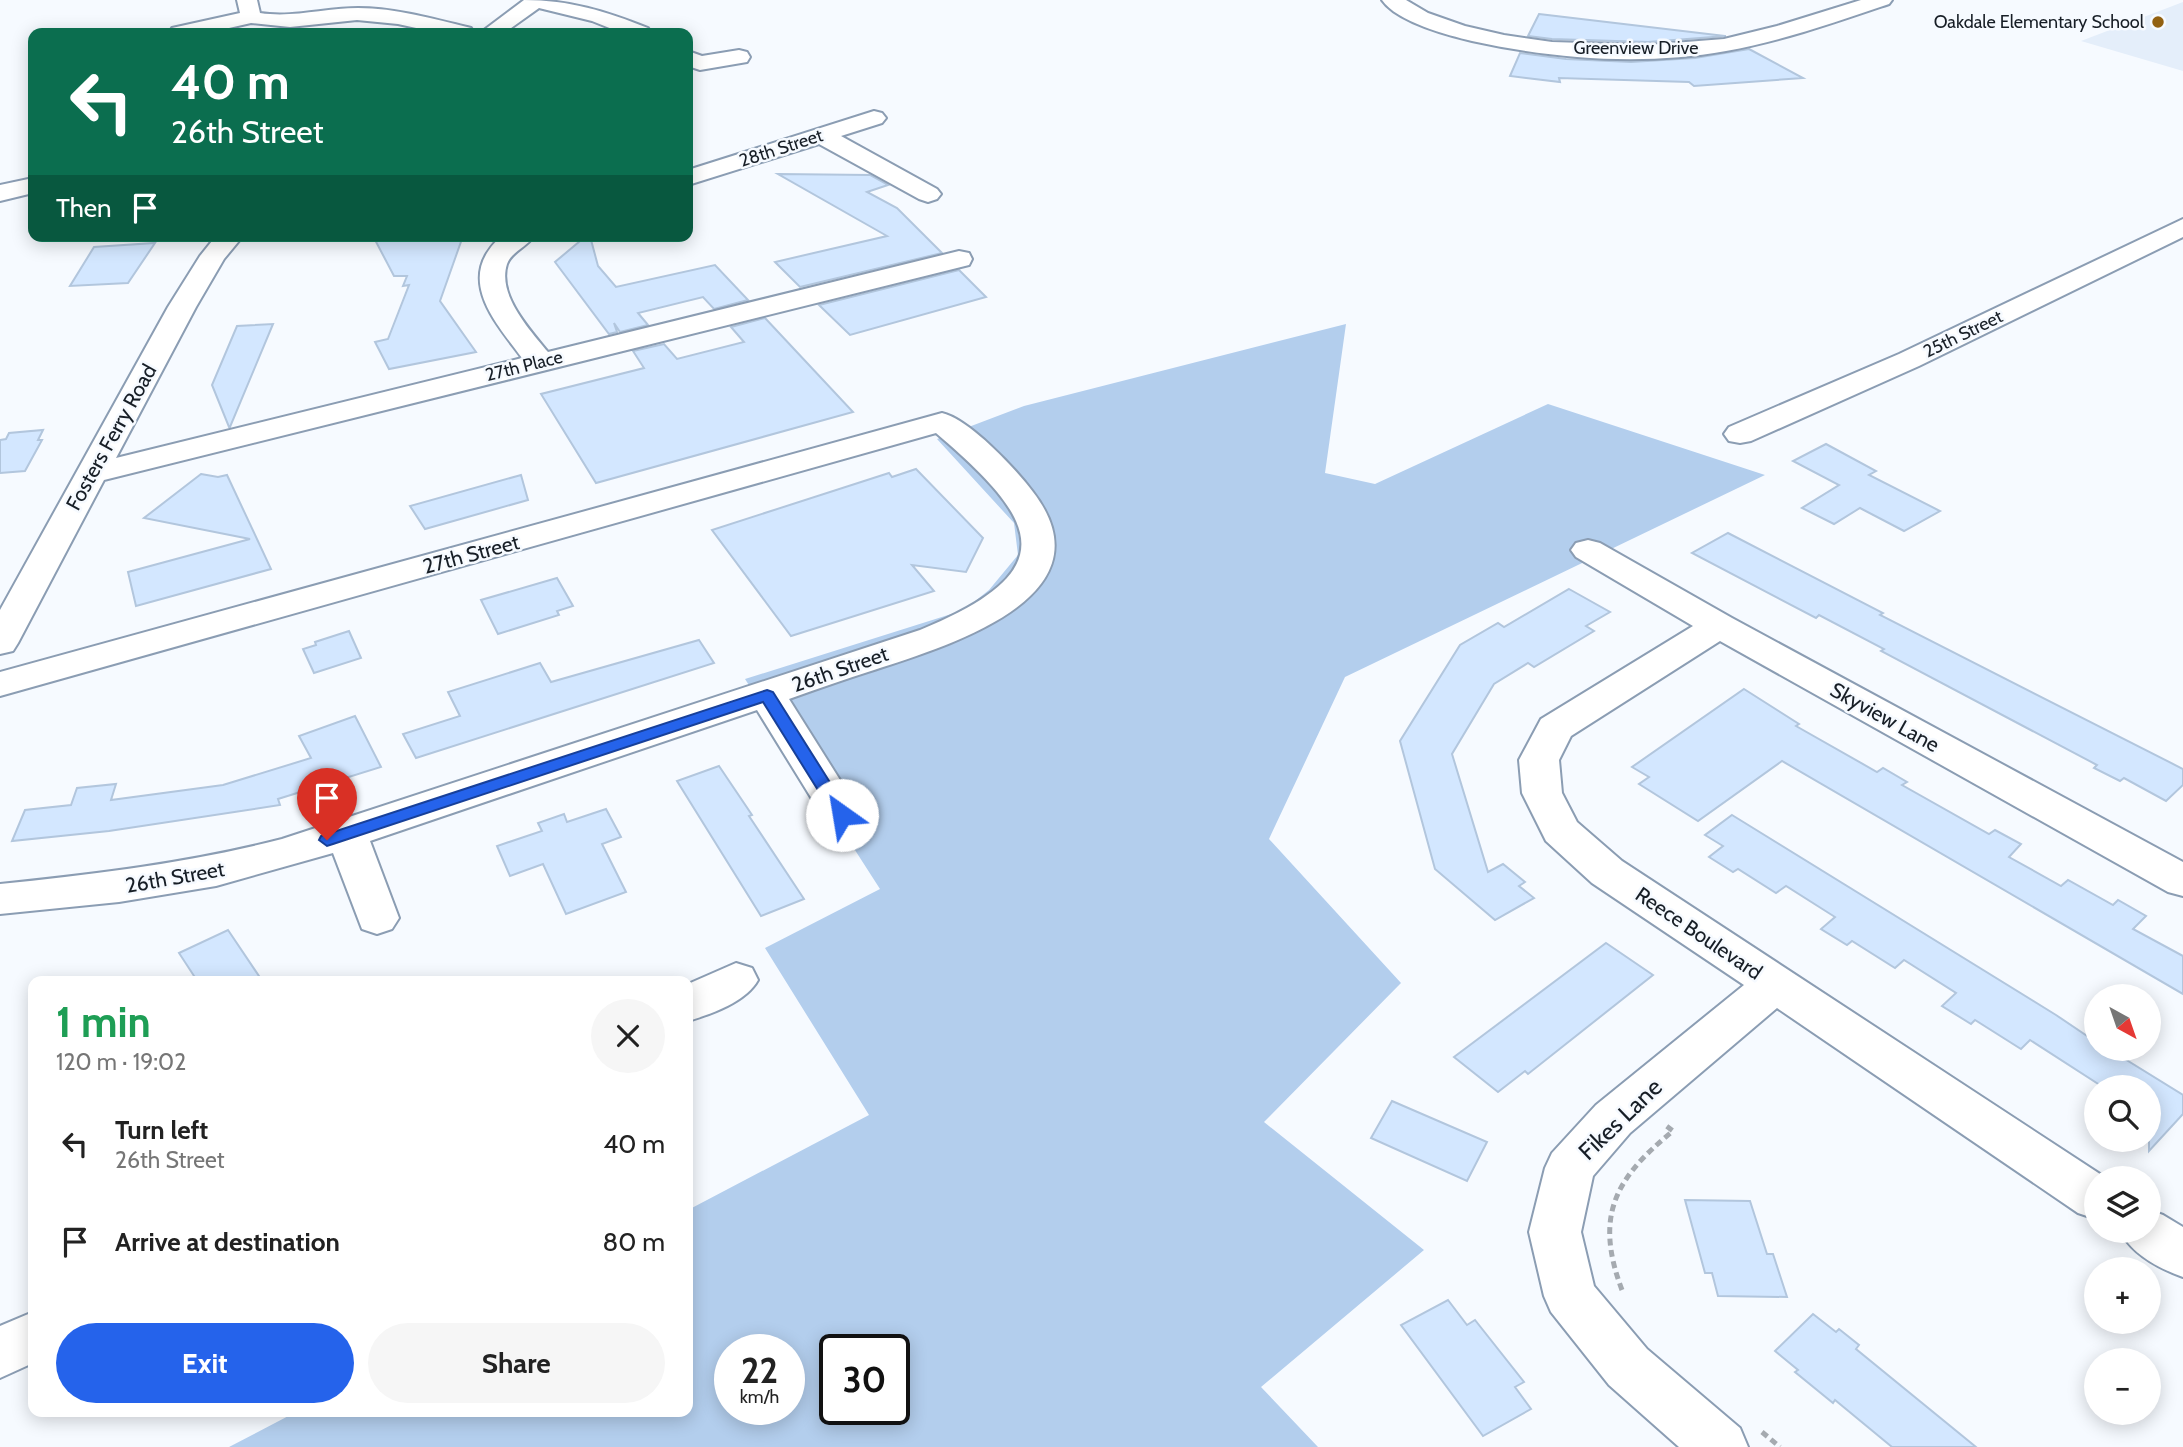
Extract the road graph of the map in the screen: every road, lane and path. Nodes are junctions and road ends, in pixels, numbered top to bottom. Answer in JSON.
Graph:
{"nodes":[{"id":1,"x":537,"y":0,"type":"edge"},
{"id":2,"x":1392,"y":0,"type":"edge"},
{"id":3,"x":1882,"y":0,"type":"edge"},
{"id":4,"x":249,"y":9,"type":"edge"},
{"id":5,"x":194,"y":28,"type":"edge"},
{"id":6,"x":442,"y":28,"type":"edge"},
{"id":7,"x":497,"y":28,"type":"edge"},
{"id":8,"x":628,"y":28,"type":"edge"},
{"id":9,"x":738,"y":57,"type":"dead end"},
{"id":10,"x":693,"y":60,"type":"edge"},
{"id":11,"x":874,"y":118,"type":"dead end"},
{"id":12,"x":821,"y":135,"type":"junction"},
{"id":13,"x":693,"y":176,"type":"edge"},
{"id":14,"x":28,"y":187,"type":"edge"},
{"id":15,"x":0,"y":194,"type":"edge"},
{"id":16,"x":928,"y":194,"type":"dead end"},
{"id":17,"x":2183,"y":227,"type":"edge"},
{"id":18,"x":225,"y":242,"type":"edge"},
{"id":19,"x":513,"y":242,"type":"edge"},
{"id":20,"x":959,"y":259,"type":"dead end"},
{"id":21,"x":540,"y":362,"type":"junction"},
{"id":22,"x":942,"y":422,"type":"joint"},
{"id":23,"x":1740,"y":434,"type":"dead end"},
{"id":24,"x":90,"y":474,"type":"junction"},
{"id":25,"x":1588,"y":550,"type":"dead end"},
{"id":26,"x":1719,"y":626,"type":"junction"},
{"id":27,"x":0,"y":643,"type":"edge"},
{"id":28,"x":0,"y":684,"type":"edge"},
{"id":29,"x":767,"y":695,"type":"junction"},
{"id":30,"x":842,"y":815,"type":"dead end"},
{"id":31,"x":347,"y":834,"type":"junction"},
{"id":32,"x":2183,"y":881,"type":"edge"},
{"id":33,"x":0,"y":900,"type":"edge"},
{"id":34,"x":377,"y":918,"type":"dead end"},
{"id":35,"x":736,"y":980,"type":"dead end"},
{"id":36,"x":1776,"y":984,"type":"junction"},
{"id":37,"x":693,"y":1002,"type":"edge"},
{"id":38,"x":1634,"y":1102,"type":"junction"},
{"id":39,"x":2084,"y":1190,"type":"edge"},
{"id":40,"x":2161,"y":1241,"type":"edge"},
{"id":41,"x":2183,"y":1255,"type":"edge"},
{"id":42,"x":1628,"y":1301,"type":"dead end"},
{"id":43,"x":28,"y":1339,"type":"edge"},
{"id":44,"x":0,"y":1353,"type":"edge"},
{"id":45,"x":1740,"y":1439,"type":"edge"},
{"id":46,"x":1780,"y":1447,"type":"edge"}],
"edges":[{"from":1,"to":7,"type":"street"},
{"from":1,"to":8,"type":"street"},
{"from":2,"to":3,"type":"street","name":"Greenview Drive"},
{"from":4,"to":5,"type":"street"},
{"from":4,"to":6,"type":"street"},
{"from":9,"to":10,"type":"street"},
{"from":11,"to":12,"type":"street","name":"28th Street"},
{"from":12,"to":13,"type":"street","name":"28th Street"},
{"from":12,"to":16,"type":"street"},
{"from":14,"to":15,"type":"street"},
{"from":17,"to":23,"type":"street","name":"25th Street"},
{"from":18,"to":24,"type":"street","name":"Fosters Ferry Road"},
{"from":19,"to":21,"type":"street"},
{"from":20,"to":21,"type":"street","name":"27th Place"},
{"from":21,"to":24,"type":"street","name":"27th Place"},
{"from":22,"to":28,"type":"street","name":"27th Street"},
{"from":22,"to":29,"type":"street","name":"26th Street"},
{"from":24,"to":27,"type":"street","name":"Fosters Ferry Road"},
{"from":25,"to":26,"type":"street","name":"Skyview Lane"},
{"from":26,"to":32,"type":"street","name":"Skyview Lane"},
{"from":26,"to":36,"type":"street","name":"Reece Boulevard"},
{"from":29,"to":30,"type":"street"},
{"from":29,"to":31,"type":"street","name":"26th Street"},
{"from":31,"to":33,"type":"street","name":"26th Street"},
{"from":31,"to":34,"type":"street"},
{"from":35,"to":37,"type":"street"},
{"from":36,"to":38,"type":"street","name":"Fikes Lane"},
{"from":36,"to":39,"type":"street","name":"Reece Boulevard"},
{"from":38,"to":42,"type":"path"},
{"from":38,"to":45,"type":"street","name":"Fikes Lane"},
{"from":40,"to":41,"type":"street"},
{"from":43,"to":44,"type":"street"},
{"from":45,"to":46,"type":"path"}]}
